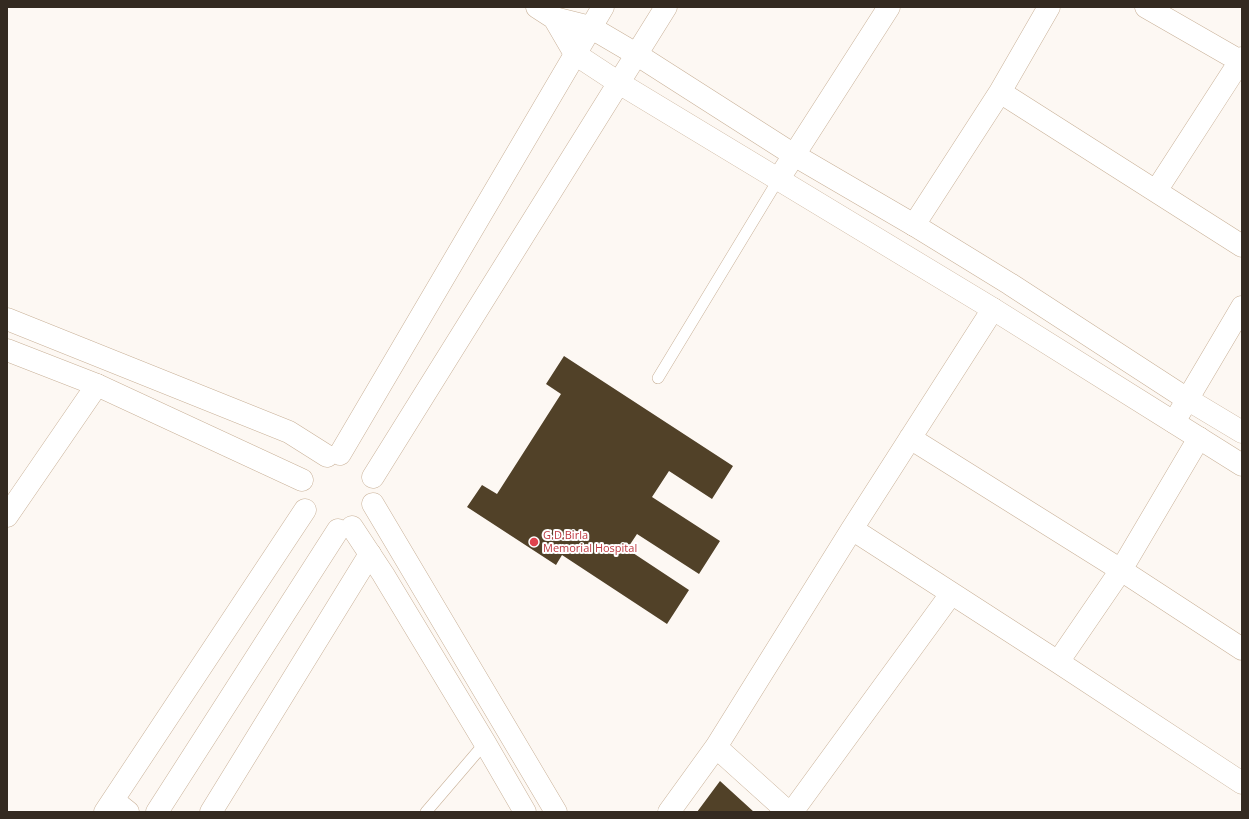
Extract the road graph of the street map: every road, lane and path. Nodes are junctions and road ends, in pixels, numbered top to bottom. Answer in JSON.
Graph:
{"nodes":[{"id":1,"x":603,"y":7,"type":"edge"},
{"id":2,"x":666,"y":7,"type":"edge"},
{"id":3,"x":889,"y":7,"type":"edge"},
{"id":4,"x":1050,"y":7,"type":"edge"},
{"id":5,"x":1146,"y":7,"type":"edge"},
{"id":6,"x":546,"y":13,"type":"edge"},
{"id":7,"x":590,"y":27,"type":"junction"},
{"id":8,"x":575,"y":54,"type":"junction"},
{"id":9,"x":636,"y":54,"type":"junction"},
{"id":10,"x":1241,"y":59,"type":"edge"},
{"id":11,"x":619,"y":83,"type":"junction"},
{"id":12,"x":1000,"y":92,"type":"junction"},
{"id":13,"x":794,"y":155,"type":"junction"},
{"id":14,"x":778,"y":180,"type":"junction"},
{"id":15,"x":1156,"y":191,"type":"junction"},
{"id":16,"x":914,"y":225,"type":"junction"},
{"id":17,"x":1242,"y":246,"type":"edge"},
{"id":18,"x":1242,"y":307,"type":"edge"},
{"id":19,"x":993,"y":309,"type":"junction"},
{"id":20,"x":7,"y":319,"type":"edge"},
{"id":21,"x":7,"y":350,"type":"edge"},
{"id":22,"x":658,"y":378,"type":"dead end"},
{"id":23,"x":96,"y":385,"type":"junction"},
{"id":24,"x":1188,"y":399,"type":"junction"},
{"id":25,"x":1174,"y":422,"type":"junction"},
{"id":26,"x":1242,"y":432,"type":"edge"},
{"id":27,"x":910,"y":438,"type":"junction"},
{"id":28,"x":1199,"y":438,"type":"junction"},
{"id":29,"x":333,"y":455,"type":"junction"},
{"id":30,"x":1242,"y":465,"type":"edge"},
{"id":31,"x":373,"y":477,"type":"junction"},
{"id":32,"x":302,"y":480,"type":"junction"},
{"id":33,"x":373,"y":504,"type":"junction"},
{"id":34,"x":305,"y":510,"type":"junction"},
{"id":35,"x":7,"y":516,"type":"edge"},
{"id":36,"x":345,"y":528,"type":"junction"},
{"id":37,"x":852,"y":529,"type":"junction"},
{"id":38,"x":370,"y":554,"type":"junction"},
{"id":39,"x":1121,"y":570,"type":"junction"},
{"id":40,"x":952,"y":594,"type":"junction"},
{"id":41,"x":1242,"y":649,"type":"edge"},
{"id":42,"x":1058,"y":662,"type":"junction"},
{"id":43,"x":485,"y":743,"type":"junction"},
{"id":44,"x":716,"y":747,"type":"junction"},
{"id":45,"x":1242,"y":783,"type":"edge"},
{"id":46,"x":115,"y":808,"type":"edge"},
{"id":47,"x":157,"y":812,"type":"edge"},
{"id":48,"x":211,"y":812,"type":"edge"},
{"id":49,"x":426,"y":812,"type":"edge"},
{"id":50,"x":525,"y":812,"type":"edge"},
{"id":51,"x":556,"y":812,"type":"edge"},
{"id":52,"x":669,"y":812,"type":"edge"},
{"id":53,"x":788,"y":812,"type":"edge"},
{"id":54,"x":792,"y":812,"type":"edge"}],
"edges":[{"from":1,"to":7,"type":"street"},
{"from":2,"to":9,"type":"street"},
{"from":3,"to":13,"type":"street"},
{"from":4,"to":12,"type":"street"},
{"from":5,"to":10,"type":"street"},
{"from":6,"to":7,"type":"street"},
{"from":6,"to":8,"type":"street"},
{"from":7,"to":8,"type":"street"},
{"from":7,"to":9,"type":"street"},
{"from":8,"to":11,"type":"street"},
{"from":8,"to":29,"type":"street"},
{"from":9,"to":11,"type":"street"},
{"from":9,"to":13,"type":"street"},
{"from":10,"to":15,"type":"street"},
{"from":11,"to":14,"type":"street"},
{"from":11,"to":31,"type":"street"},
{"from":12,"to":15,"type":"street"},
{"from":12,"to":16,"type":"street"},
{"from":13,"to":14,"type":"street"},
{"from":13,"to":16,"type":"street"},
{"from":14,"to":19,"type":"street"},
{"from":14,"to":22,"type":"lane"},
{"from":15,"to":17,"type":"street"},
{"from":16,"to":24,"type":"street"},
{"from":18,"to":24,"type":"street"},
{"from":19,"to":25,"type":"street"},
{"from":19,"to":27,"type":"street"},
{"from":20,"to":29,"type":"street"},
{"from":21,"to":23,"type":"street"},
{"from":23,"to":32,"type":"street"},
{"from":23,"to":35,"type":"street"},
{"from":24,"to":25,"type":"street"},
{"from":24,"to":26,"type":"street"},
{"from":25,"to":28,"type":"street"},
{"from":27,"to":37,"type":"street"},
{"from":27,"to":39,"type":"street"},
{"from":28,"to":30,"type":"street"},
{"from":28,"to":39,"type":"street"},
{"from":29,"to":31,"type":"street"},
{"from":29,"to":32,"type":"street"},
{"from":31,"to":33,"type":"street"},
{"from":32,"to":34,"type":"street"},
{"from":33,"to":36,"type":"street"},
{"from":33,"to":51,"type":"street"},
{"from":34,"to":36,"type":"street"},
{"from":34,"to":46,"type":"street"},
{"from":36,"to":38,"type":"street"},
{"from":36,"to":47,"type":"street"},
{"from":37,"to":40,"type":"street"},
{"from":37,"to":44,"type":"street"},
{"from":38,"to":43,"type":"street"},
{"from":38,"to":48,"type":"street"},
{"from":39,"to":41,"type":"street"},
{"from":39,"to":42,"type":"street"},
{"from":40,"to":42,"type":"street"},
{"from":40,"to":54,"type":"street"},
{"from":42,"to":45,"type":"street"},
{"from":43,"to":49,"type":"lane"},
{"from":43,"to":50,"type":"street"},
{"from":44,"to":52,"type":"street"},
{"from":44,"to":53,"type":"street"}]}
